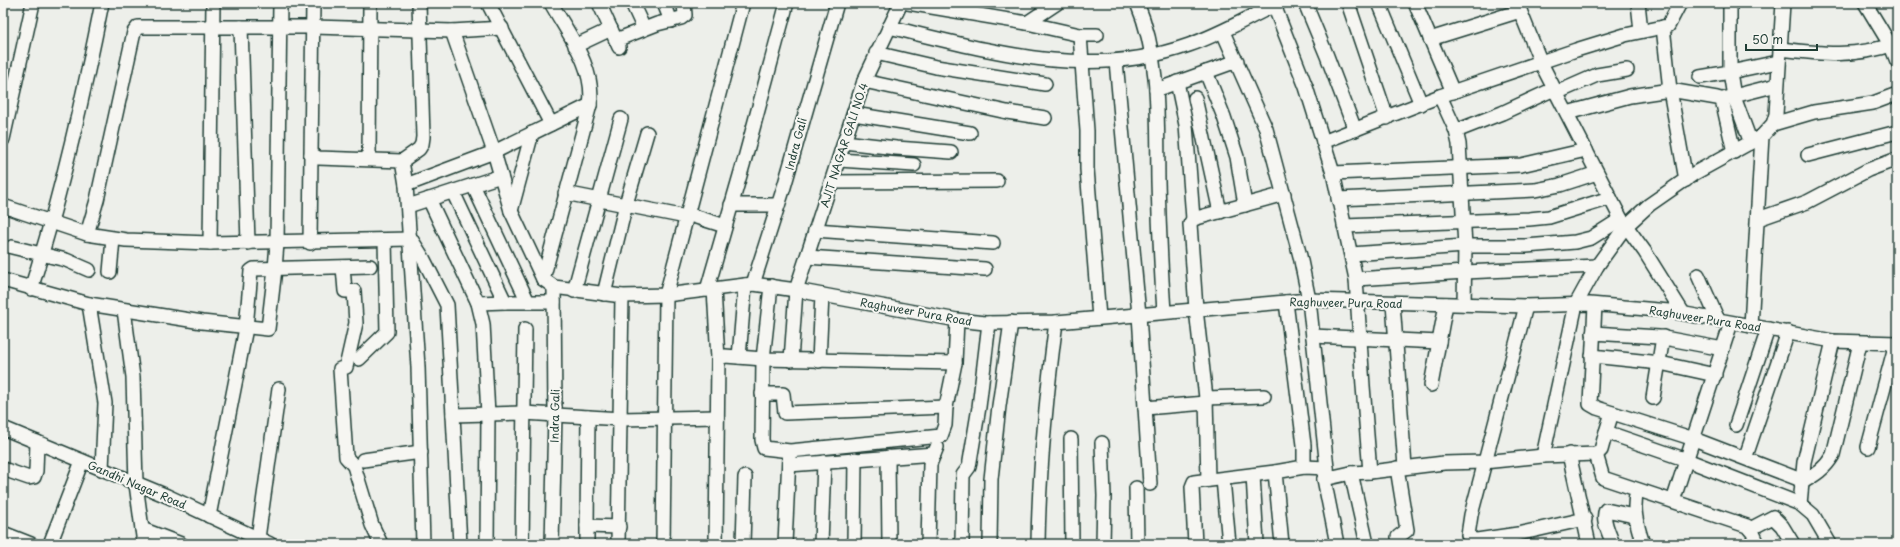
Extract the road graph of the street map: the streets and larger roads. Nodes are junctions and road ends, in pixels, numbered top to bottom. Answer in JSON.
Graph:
{"nodes":[{"id":1,"x":33,"y":3,"type":"edge"},
{"id":2,"x":102,"y":3,"type":"edge"},
{"id":3,"x":213,"y":3,"type":"edge"},
{"id":4,"x":280,"y":3,"type":"edge"},
{"id":5,"x":314,"y":3,"type":"edge"},
{"id":6,"x":370,"y":3,"type":"edge"},
{"id":7,"x":419,"y":3,"type":"edge"},
{"id":8,"x":488,"y":3,"type":"edge"},
{"id":9,"x":551,"y":3,"type":"edge"},
{"id":10,"x":598,"y":3,"type":"edge"},
{"id":11,"x":632,"y":3,"type":"edge"},
{"id":12,"x":664,"y":3,"type":"edge"},
{"id":13,"x":684,"y":3,"type":"edge"},
{"id":14,"x":743,"y":3,"type":"edge"},
{"id":15,"x":787,"y":3,"type":"edge"},
{"id":16,"x":836,"y":3,"type":"edge"},
{"id":17,"x":901,"y":3,"type":"edge"},
{"id":18,"x":908,"y":3,"type":"edge"},
{"id":19,"x":1057,"y":3,"type":"edge"},
{"id":20,"x":1136,"y":3,"type":"edge"},
{"id":21,"x":1305,"y":3,"type":"edge"},
{"id":22,"x":1348,"y":3,"type":"edge"},
{"id":23,"x":1379,"y":3,"type":"edge"},
{"id":24,"x":1415,"y":3,"type":"edge"},
{"id":25,"x":1638,"y":3,"type":"edge"},
{"id":26,"x":1680,"y":3,"type":"edge"},
{"id":27,"x":1730,"y":3,"type":"edge"},
{"id":28,"x":1783,"y":3,"type":"edge"},
{"id":29,"x":1865,"y":3,"type":"edge"},
{"id":30,"x":1275,"y":4,"type":"edge"},
{"id":31,"x":1518,"y":7,"type":"edge"},
{"id":32,"x":671,"y":21,"type":"junction"},
{"id":33,"x":1027,"y":23,"type":"junction"},
{"id":34,"x":213,"y":27,"type":"junction"},
{"id":35,"x":281,"y":27,"type":"junction"},
{"id":36,"x":313,"y":27,"type":"junction"},
{"id":37,"x":889,"y":27,"type":"junction"},
{"id":38,"x":1663,"y":27,"type":"junction"},
{"id":39,"x":241,"y":28,"type":"junction"},
{"id":40,"x":370,"y":28,"type":"junction"},
{"id":41,"x":502,"y":28,"type":"junction"},
{"id":42,"x":644,"y":29,"type":"junction"},
{"id":43,"x":418,"y":30,"type":"junction"},
{"id":44,"x":452,"y":31,"type":"junction"},
{"id":45,"x":1641,"y":31,"type":"junction"},
{"id":46,"x":1223,"y":32,"type":"junction"},
{"id":47,"x":1080,"y":35,"type":"junction"},
{"id":48,"x":1097,"y":36,"type":"dead end"},
{"id":49,"x":616,"y":39,"type":"junction"},
{"id":50,"x":1430,"y":39,"type":"junction"},
{"id":51,"x":1894,"y":45,"type":"edge"},
{"id":52,"x":575,"y":46,"type":"junction"},
{"id":53,"x":876,"y":53,"type":"junction"},
{"id":54,"x":1152,"y":56,"type":"junction"},
{"id":55,"x":1779,"y":56,"type":"junction"},
{"id":56,"x":1116,"y":61,"type":"junction"},
{"id":57,"x":1237,"y":61,"type":"junction"},
{"id":58,"x":1897,"y":61,"type":"edge"},
{"id":59,"x":1082,"y":63,"type":"junction"},
{"id":60,"x":1541,"y":63,"type":"junction"},
{"id":61,"x":1627,"y":70,"type":"dead end"},
{"id":62,"x":1206,"y":72,"type":"junction"},
{"id":63,"x":1730,"y":72,"type":"junction"},
{"id":64,"x":1700,"y":76,"type":"dead end"},
{"id":65,"x":864,"y":81,"type":"junction"},
{"id":66,"x":1177,"y":82,"type":"junction"},
{"id":67,"x":1045,"y":84,"type":"dead end"},
{"id":68,"x":1777,"y":84,"type":"junction"},
{"id":69,"x":1156,"y":90,"type":"junction"},
{"id":70,"x":1670,"y":90,"type":"junction"},
{"id":71,"x":1555,"y":91,"type":"junction"},
{"id":72,"x":1453,"y":92,"type":"junction"},
{"id":73,"x":1897,"y":94,"type":"edge"},
{"id":74,"x":1440,"y":96,"type":"junction"},
{"id":75,"x":1734,"y":97,"type":"junction"},
{"id":76,"x":1195,"y":98,"type":"dead end"},
{"id":77,"x":1720,"y":99,"type":"junction"},
{"id":78,"x":1420,"y":104,"type":"junction"},
{"id":79,"x":590,"y":105,"type":"junction"},
{"id":80,"x":1567,"y":113,"type":"junction"},
{"id":81,"x":854,"y":114,"type":"junction"},
{"id":82,"x":1046,"y":118,"type":"dead end"},
{"id":83,"x":1387,"y":118,"type":"junction"},
{"id":84,"x":620,"y":119,"type":"dead end"},
{"id":85,"x":551,"y":124,"type":"junction"},
{"id":86,"x":1774,"y":124,"type":"junction"},
{"id":87,"x":1355,"y":130,"type":"junction"},
{"id":88,"x":1456,"y":131,"type":"junction"},
{"id":89,"x":1897,"y":132,"type":"edge"},
{"id":90,"x":532,"y":133,"type":"junction"},
{"id":91,"x":647,"y":133,"type":"dead end"},
{"id":92,"x":970,"y":133,"type":"dead end"},
{"id":93,"x":3,"y":139,"type":"edge"},
{"id":94,"x":1756,"y":140,"type":"junction"},
{"id":95,"x":844,"y":142,"type":"junction"},
{"id":96,"x":1323,"y":142,"type":"junction"},
{"id":97,"x":1586,"y":150,"type":"junction"},
{"id":98,"x":494,"y":152,"type":"junction"},
{"id":99,"x":951,"y":152,"type":"dead end"},
{"id":100,"x":1734,"y":152,"type":"junction"},
{"id":101,"x":311,"y":154,"type":"junction"},
{"id":102,"x":1808,"y":154,"type":"dead end"},
{"id":103,"x":369,"y":159,"type":"junction"},
{"id":104,"x":1897,"y":159,"type":"edge"},
{"id":105,"x":838,"y":160,"type":"junction"},
{"id":106,"x":402,"y":161,"type":"junction"},
{"id":107,"x":914,"y":165,"type":"dead end"},
{"id":108,"x":1460,"y":168,"type":"junction"},
{"id":109,"x":1333,"y":173,"type":"junction"},
{"id":110,"x":1597,"y":173,"type":"junction"},
{"id":111,"x":501,"y":176,"type":"junction"},
{"id":112,"x":1686,"y":180,"type":"junction"},
{"id":113,"x":998,"y":181,"type":"dead end"},
{"id":114,"x":832,"y":182,"type":"junction"},
{"id":115,"x":406,"y":185,"type":"junction"},
{"id":116,"x":473,"y":185,"type":"junction"},
{"id":117,"x":453,"y":192,"type":"junction"},
{"id":118,"x":565,"y":193,"type":"junction"},
{"id":119,"x":1284,"y":194,"type":"junction"},
{"id":120,"x":1461,"y":194,"type":"junction"},
{"id":121,"x":1610,"y":198,"type":"junction"},
{"id":122,"x":429,"y":199,"type":"junction"},
{"id":123,"x":599,"y":199,"type":"junction"},
{"id":124,"x":1338,"y":199,"type":"junction"},
{"id":125,"x":626,"y":204,"type":"junction"},
{"id":126,"x":731,"y":205,"type":"junction"},
{"id":127,"x":778,"y":205,"type":"junction"},
{"id":128,"x":1245,"y":205,"type":"junction"},
{"id":129,"x":3,"y":206,"type":"edge"},
{"id":130,"x":408,"y":206,"type":"junction"},
{"id":131,"x":511,"y":211,"type":"junction"},
{"id":132,"x":1220,"y":212,"type":"junction"},
{"id":133,"x":687,"y":216,"type":"junction"},
{"id":134,"x":1193,"y":219,"type":"junction"},
{"id":135,"x":1758,"y":219,"type":"junction"},
{"id":136,"x":1463,"y":220,"type":"junction"},
{"id":137,"x":52,"y":223,"type":"junction"},
{"id":138,"x":1623,"y":223,"type":"junction"},
{"id":139,"x":725,"y":226,"type":"junction"},
{"id":140,"x":1344,"y":226,"type":"junction"},
{"id":141,"x":815,"y":230,"type":"junction"},
{"id":142,"x":87,"y":234,"type":"junction"},
{"id":143,"x":114,"y":239,"type":"junction"},
{"id":144,"x":411,"y":239,"type":"junction"},
{"id":145,"x":385,"y":240,"type":"junction"},
{"id":146,"x":248,"y":242,"type":"junction"},
{"id":147,"x":210,"y":243,"type":"junction"},
{"id":148,"x":277,"y":243,"type":"junction"},
{"id":149,"x":310,"y":243,"type":"junction"},
{"id":150,"x":993,"y":243,"type":"dead end"},
{"id":151,"x":1465,"y":246,"type":"junction"},
{"id":152,"x":12,"y":247,"type":"dead end"},
{"id":153,"x":1351,"y":254,"type":"junction"},
{"id":154,"x":42,"y":255,"type":"junction"},
{"id":155,"x":807,"y":257,"type":"junction"},
{"id":156,"x":370,"y":266,"type":"dead end"},
{"id":157,"x":1597,"y":266,"type":"junction"},
{"id":158,"x":343,"y":267,"type":"junction"},
{"id":159,"x":275,"y":269,"type":"junction"},
{"id":160,"x":985,"y":269,"type":"dead end"},
{"id":161,"x":89,"y":270,"type":"dead end"},
{"id":162,"x":110,"y":272,"type":"dead end"},
{"id":163,"x":1466,"y":272,"type":"junction"},
{"id":164,"x":1698,"y":275,"type":"dead end"},
{"id":165,"x":1356,"y":279,"type":"junction"},
{"id":166,"x":3,"y":280,"type":"edge"},
{"id":167,"x":549,"y":284,"type":"junction"},
{"id":168,"x":749,"y":284,"type":"junction"},
{"id":169,"x":771,"y":286,"type":"junction"},
{"id":170,"x":31,"y":289,"type":"junction"},
{"id":171,"x":710,"y":289,"type":"junction"},
{"id":172,"x":796,"y":290,"type":"junction"},
{"id":173,"x":574,"y":291,"type":"junction"},
{"id":174,"x":604,"y":294,"type":"junction"},
{"id":175,"x":666,"y":295,"type":"junction"},
{"id":176,"x":822,"y":295,"type":"junction"},
{"id":177,"x":622,"y":296,"type":"junction"},
{"id":178,"x":1309,"y":300,"type":"junction"},
{"id":179,"x":1359,"y":301,"type":"junction"},
{"id":180,"x":505,"y":302,"type":"junction"},
{"id":181,"x":528,"y":302,"type":"junction"},
{"id":182,"x":554,"y":302,"type":"junction"},
{"id":183,"x":1286,"y":302,"type":"junction"},
{"id":184,"x":478,"y":303,"type":"junction"},
{"id":185,"x":1393,"y":303,"type":"junction"},
{"id":186,"x":89,"y":304,"type":"junction"},
{"id":187,"x":1446,"y":304,"type":"junction"},
{"id":188,"x":1464,"y":304,"type":"junction"},
{"id":189,"x":1576,"y":304,"type":"junction"},
{"id":190,"x":1595,"y":305,"type":"junction"},
{"id":191,"x":1526,"y":306,"type":"junction"},
{"id":192,"x":1196,"y":309,"type":"junction"},
{"id":193,"x":124,"y":310,"type":"junction"},
{"id":194,"x":1164,"y":312,"type":"junction"},
{"id":195,"x":1683,"y":313,"type":"junction"},
{"id":196,"x":1138,"y":314,"type":"junction"},
{"id":197,"x":1099,"y":318,"type":"junction"},
{"id":198,"x":957,"y":320,"type":"junction"},
{"id":199,"x":1724,"y":321,"type":"junction"},
{"id":200,"x":1011,"y":322,"type":"junction"},
{"id":201,"x":1056,"y":322,"type":"junction"},
{"id":202,"x":989,"y":323,"type":"junction"},
{"id":203,"x":1751,"y":326,"type":"junction"},
{"id":204,"x":246,"y":328,"type":"junction"},
{"id":205,"x":525,"y":329,"type":"dead end"},
{"id":206,"x":1768,"y":329,"type":"junction"},
{"id":207,"x":1788,"y":332,"type":"junction"},
{"id":208,"x":1593,"y":333,"type":"junction"},
{"id":209,"x":1313,"y":336,"type":"junction"},
{"id":210,"x":1663,"y":338,"type":"junction"},
{"id":211,"x":1361,"y":339,"type":"junction"},
{"id":212,"x":1834,"y":340,"type":"junction"},
{"id":213,"x":1396,"y":342,"type":"junction"},
{"id":214,"x":1439,"y":342,"type":"junction"},
{"id":215,"x":1860,"y":343,"type":"junction"},
{"id":216,"x":1896,"y":343,"type":"edge"},
{"id":217,"x":1723,"y":349,"type":"junction"},
{"id":218,"x":1592,"y":356,"type":"junction"},
{"id":219,"x":739,"y":357,"type":"junction"},
{"id":220,"x":359,"y":359,"type":"dead end"},
{"id":221,"x":718,"y":359,"type":"junction"},
{"id":222,"x":763,"y":359,"type":"junction"},
{"id":223,"x":791,"y":360,"type":"junction"},
{"id":224,"x":819,"y":361,"type":"junction"},
{"id":225,"x":955,"y":362,"type":"junction"},
{"id":226,"x":1660,"y":363,"type":"junction"},
{"id":227,"x":1715,"y":375,"type":"junction"},
{"id":228,"x":1431,"y":385,"type":"dead end"},
{"id":229,"x":279,"y":390,"type":"dead end"},
{"id":230,"x":762,"y":394,"type":"junction"},
{"id":231,"x":1264,"y":396,"type":"dead end"},
{"id":232,"x":1653,"y":398,"type":"dead end"},
{"id":233,"x":1206,"y":400,"type":"junction"},
{"id":234,"x":946,"y":407,"type":"junction"},
{"id":235,"x":1145,"y":408,"type":"junction"},
{"id":236,"x":524,"y":413,"type":"junction"},
{"id":237,"x":1612,"y":413,"type":"junction"},
{"id":238,"x":488,"y":414,"type":"junction"},
{"id":239,"x":453,"y":415,"type":"junction"},
{"id":240,"x":555,"y":415,"type":"junction"},
{"id":241,"x":588,"y":417,"type":"junction"},
{"id":242,"x":717,"y":418,"type":"junction"},
{"id":243,"x":621,"y":419,"type":"junction"},
{"id":244,"x":664,"y":419,"type":"junction"},
{"id":245,"x":1736,"y":425,"type":"dead end"},
{"id":246,"x":3,"y":428,"type":"edge"},
{"id":247,"x":1606,"y":432,"type":"junction"},
{"id":248,"x":941,"y":436,"type":"junction"},
{"id":249,"x":1071,"y":439,"type":"dead end"},
{"id":250,"x":1694,"y":439,"type":"junction"},
{"id":251,"x":37,"y":442,"type":"junction"},
{"id":252,"x":1102,"y":444,"type":"dead end"},
{"id":253,"x":1868,"y":447,"type":"dead end"},
{"id":254,"x":790,"y":451,"type":"junction"},
{"id":255,"x":421,"y":452,"type":"junction"},
{"id":256,"x":1747,"y":453,"type":"dead end"},
{"id":257,"x":934,"y":454,"type":"junction"},
{"id":258,"x":1569,"y":454,"type":"junction"},
{"id":259,"x":1597,"y":454,"type":"junction"},
{"id":260,"x":1543,"y":456,"type":"junction"},
{"id":261,"x":888,"y":457,"type":"junction"},
{"id":262,"x":856,"y":459,"type":"junction"},
{"id":263,"x":362,"y":460,"type":"dead end"},
{"id":264,"x":1687,"y":460,"type":"junction"},
{"id":265,"x":82,"y":461,"type":"junction"},
{"id":266,"x":824,"y":462,"type":"junction"},
{"id":267,"x":1484,"y":462,"type":"junction"},
{"id":268,"x":789,"y":465,"type":"junction"},
{"id":269,"x":1304,"y":466,"type":"junction"},
{"id":270,"x":1401,"y":467,"type":"junction"},
{"id":271,"x":3,"y":469,"type":"edge"},
{"id":272,"x":102,"y":469,"type":"junction"},
{"id":273,"x":1275,"y":472,"type":"junction"},
{"id":274,"x":1370,"y":472,"type":"junction"},
{"id":275,"x":1350,"y":473,"type":"junction"},
{"id":276,"x":1326,"y":474,"type":"junction"},
{"id":277,"x":1253,"y":475,"type":"junction"},
{"id":278,"x":745,"y":477,"type":"dead end"},
{"id":279,"x":1223,"y":479,"type":"junction"},
{"id":280,"x":1208,"y":480,"type":"junction"},
{"id":281,"x":1801,"y":481,"type":"junction"},
{"id":282,"x":136,"y":484,"type":"junction"},
{"id":283,"x":1150,"y":484,"type":"dead end"},
{"id":284,"x":1136,"y":488,"type":"dead end"},
{"id":285,"x":1637,"y":490,"type":"junction"},
{"id":286,"x":1673,"y":501,"type":"junction"},
{"id":287,"x":1800,"y":504,"type":"junction"},
{"id":288,"x":209,"y":516,"type":"junction"},
{"id":289,"x":1634,"y":516,"type":"junction"},
{"id":290,"x":1584,"y":519,"type":"junction"},
{"id":291,"x":587,"y":526,"type":"junction"},
{"id":292,"x":619,"y":527,"type":"junction"},
{"id":293,"x":142,"y":529,"type":"junction"},
{"id":294,"x":1750,"y":529,"type":"junction"},
{"id":295,"x":3,"y":533,"type":"edge"},
{"id":296,"x":258,"y":538,"type":"junction"},
{"id":297,"x":1470,"y":542,"type":"edge"},
{"id":298,"x":31,"y":544,"type":"edge"},
{"id":299,"x":50,"y":544,"type":"edge"},
{"id":300,"x":144,"y":544,"type":"edge"},
{"id":301,"x":181,"y":544,"type":"edge"},
{"id":302,"x":270,"y":544,"type":"edge"},
{"id":303,"x":381,"y":544,"type":"edge"},
{"id":304,"x":423,"y":544,"type":"edge"},
{"id":305,"x":460,"y":544,"type":"edge"},
{"id":306,"x":487,"y":544,"type":"edge"},
{"id":307,"x":522,"y":544,"type":"edge"},
{"id":308,"x":552,"y":544,"type":"edge"},
{"id":309,"x":586,"y":544,"type":"edge"},
{"id":310,"x":618,"y":544,"type":"edge"},
{"id":311,"x":663,"y":544,"type":"edge"},
{"id":312,"x":716,"y":544,"type":"edge"},
{"id":313,"x":743,"y":544,"type":"edge"},
{"id":314,"x":785,"y":544,"type":"edge"},
{"id":315,"x":821,"y":544,"type":"edge"},
{"id":316,"x":854,"y":544,"type":"edge"},
{"id":317,"x":889,"y":544,"type":"edge"},
{"id":318,"x":928,"y":544,"type":"edge"},
{"id":319,"x":962,"y":544,"type":"edge"},
{"id":320,"x":990,"y":544,"type":"edge"},
{"id":321,"x":1038,"y":544,"type":"edge"},
{"id":322,"x":1072,"y":544,"type":"edge"},
{"id":323,"x":1103,"y":544,"type":"edge"},
{"id":324,"x":1137,"y":544,"type":"edge"},
{"id":325,"x":1195,"y":544,"type":"edge"},
{"id":326,"x":1229,"y":544,"type":"edge"},
{"id":327,"x":1257,"y":544,"type":"edge"},
{"id":328,"x":1282,"y":544,"type":"edge"},
{"id":329,"x":1337,"y":544,"type":"edge"},
{"id":330,"x":1368,"y":544,"type":"edge"},
{"id":331,"x":1400,"y":544,"type":"edge"},
{"id":332,"x":1589,"y":544,"type":"edge"},
{"id":333,"x":1613,"y":544,"type":"edge"},
{"id":334,"x":1643,"y":544,"type":"edge"},
{"id":335,"x":1758,"y":544,"type":"edge"},
{"id":336,"x":1793,"y":544,"type":"edge"},
{"id":337,"x":1830,"y":544,"type":"edge"}],
"edges":[{"from":1,"to":93,"type":"street"},
{"from":2,"to":137,"type":"street"},
{"from":3,"to":34,"type":"street"},
{"from":4,"to":35,"type":"street"},
{"from":5,"to":36,"type":"street"},
{"from":6,"to":40,"type":"street"},
{"from":7,"to":43,"type":"street"},
{"from":8,"to":41,"type":"street"},
{"from":9,"to":52,"type":"street"},
{"from":10,"to":49,"type":"street"},
{"from":11,"to":42,"type":"street"},
{"from":12,"to":32,"type":"street"},
{"from":13,"to":32,"type":"street"},
{"from":14,"to":133,"type":"street"},
{"from":15,"to":126,"type":"street"},
{"from":16,"to":127,"type":"street","name":"Indra Gali"},
{"from":17,"to":37,"type":"street","name":"AJIT NAGAR GALI NO.4"},
{"from":18,"to":33,"type":"street"},
{"from":19,"to":33,"type":"street"},
{"from":20,"to":54,"type":"street"},
{"from":21,"to":87,"type":"street"},
{"from":22,"to":83,"type":"street"},
{"from":23,"to":78,"type":"street"},
{"from":24,"to":50,"type":"street"},
{"from":25,"to":45,"type":"street"},
{"from":26,"to":38,"type":"street"},
{"from":27,"to":63,"type":"street"},
{"from":28,"to":55,"type":"street"},
{"from":29,"to":51,"type":"street"},
{"from":30,"to":46,"type":"street"},
{"from":30,"to":96,"type":"street"},
{"from":31,"to":50,"type":"street"},
{"from":31,"to":60,"type":"street"},
{"from":32,"to":42,"type":"street"},
{"from":33,"to":47,"type":"street"},
{"from":34,"to":39,"type":"street"},
{"from":34,"to":142,"type":"street"},
{"from":34,"to":147,"type":"street"},
{"from":35,"to":36,"type":"street"},
{"from":35,"to":39,"type":"street"},
{"from":35,"to":148,"type":"street"},
{"from":36,"to":40,"type":"street"},
{"from":36,"to":101,"type":"street"},
{"from":37,"to":53,"type":"street","name":"AJIT NAGAR GALI NO.4"},
{"from":37,"to":59,"type":"street"},
{"from":38,"to":45,"type":"street"},
{"from":38,"to":70,"type":"street"},
{"from":39,"to":146,"type":"street"},
{"from":40,"to":43,"type":"street"},
{"from":40,"to":103,"type":"street"},
{"from":41,"to":44,"type":"street"},
{"from":41,"to":85,"type":"street"},
{"from":42,"to":49,"type":"street"},
{"from":43,"to":44,"type":"street"},
{"from":43,"to":106,"type":"street"},
{"from":44,"to":98,"type":"street"},
{"from":45,"to":60,"type":"street"},
{"from":46,"to":54,"type":"street"},
{"from":46,"to":57,"type":"street"},
{"from":47,"to":48,"type":"street"},
{"from":47,"to":59,"type":"street"},
{"from":49,"to":52,"type":"street"},
{"from":50,"to":72,"type":"street"},
{"from":51,"to":55,"type":"street"},
{"from":51,"to":58,"type":"street"},
{"from":52,"to":79,"type":"street"},
{"from":53,"to":65,"type":"street","name":"AJIT NAGAR GALI NO.4"},
{"from":53,"to":67,"type":"street"},
{"from":54,"to":56,"type":"street"},
{"from":54,"to":69,"type":"street"},
{"from":55,"to":63,"type":"street"},
{"from":55,"to":68,"type":"street"},
{"from":56,"to":59,"type":"street"},
{"from":56,"to":196,"type":"street"},
{"from":57,"to":62,"type":"street"},
{"from":57,"to":119,"type":"street"},
{"from":59,"to":197,"type":"street"},
{"from":60,"to":71,"type":"street"},
{"from":60,"to":72,"type":"street"},
{"from":61,"to":71,"type":"street"},
{"from":62,"to":66,"type":"street"},
{"from":62,"to":128,"type":"street"},
{"from":63,"to":64,"type":"street"},
{"from":63,"to":75,"type":"street"},
{"from":65,"to":81,"type":"street","name":"AJIT NAGAR GALI NO.4"},
{"from":65,"to":82,"type":"street"},
{"from":66,"to":69,"type":"street"},
{"from":66,"to":134,"type":"street"},
{"from":68,"to":75,"type":"street"},
{"from":68,"to":86,"type":"street"},
{"from":69,"to":194,"type":"street"},
{"from":70,"to":77,"type":"street"},
{"from":70,"to":80,"type":"street"},
{"from":70,"to":112,"type":"street"},
{"from":71,"to":80,"type":"street"},
{"from":71,"to":88,"type":"street"},
{"from":72,"to":74,"type":"street"},
{"from":73,"to":86,"type":"street"},
{"from":74,"to":78,"type":"street"},
{"from":74,"to":88,"type":"street"},
{"from":75,"to":77,"type":"street"},
{"from":75,"to":94,"type":"street"},
{"from":76,"to":132,"type":"street"},
{"from":77,"to":100,"type":"street"},
{"from":78,"to":83,"type":"street"},
{"from":79,"to":85,"type":"street"},
{"from":79,"to":118,"type":"street"},
{"from":80,"to":97,"type":"street"},
{"from":81,"to":92,"type":"street"},
{"from":81,"to":95,"type":"street","name":"AJIT NAGAR GALI NO.4"},
{"from":83,"to":87,"type":"street"},
{"from":84,"to":123,"type":"street"},
{"from":85,"to":90,"type":"street"},
{"from":86,"to":94,"type":"street"},
{"from":87,"to":96,"type":"street"},
{"from":88,"to":108,"type":"street"},
{"from":89,"to":102,"type":"street"},
{"from":90,"to":98,"type":"street"},
{"from":90,"to":131,"type":"street"},
{"from":91,"to":125,"type":"street"},
{"from":94,"to":100,"type":"street"},
{"from":94,"to":135,"type":"street"},
{"from":95,"to":99,"type":"street"},
{"from":95,"to":105,"type":"street","name":"AJIT NAGAR GALI NO.4"},
{"from":96,"to":109,"type":"street"},
{"from":97,"to":108,"type":"street"},
{"from":97,"to":110,"type":"street"},
{"from":98,"to":111,"type":"street"},
{"from":98,"to":115,"type":"street"},
{"from":100,"to":112,"type":"street"},
{"from":101,"to":103,"type":"street"},
{"from":101,"to":149,"type":"street"},
{"from":103,"to":106,"type":"street"},
{"from":104,"to":135,"type":"street"},
{"from":105,"to":107,"type":"street"},
{"from":105,"to":114,"type":"street","name":"AJIT NAGAR GALI NO.4"},
{"from":106,"to":115,"type":"street"},
{"from":108,"to":109,"type":"street"},
{"from":108,"to":120,"type":"street"},
{"from":109,"to":124,"type":"street"},
{"from":110,"to":120,"type":"street"},
{"from":110,"to":121,"type":"street"},
{"from":111,"to":116,"type":"street"},
{"from":111,"to":131,"type":"street"},
{"from":112,"to":138,"type":"street"},
{"from":113,"to":114,"type":"street"},
{"from":114,"to":141,"type":"street","name":"AJIT NAGAR GALI NO.4"},
{"from":115,"to":130,"type":"street"},
{"from":116,"to":117,"type":"street"},
{"from":116,"to":181,"type":"street"},
{"from":117,"to":122,"type":"street"},
{"from":117,"to":180,"type":"street"},
{"from":118,"to":123,"type":"street"},
{"from":118,"to":167,"type":"street"},
{"from":119,"to":128,"type":"street"},
{"from":119,"to":178,"type":"street"},
{"from":120,"to":124,"type":"street"},
{"from":120,"to":136,"type":"street"},
{"from":121,"to":136,"type":"street"},
{"from":121,"to":138,"type":"street"},
{"from":122,"to":130,"type":"street"},
{"from":122,"to":184,"type":"street"},
{"from":123,"to":125,"type":"street"},
{"from":123,"to":173,"type":"street"},
{"from":124,"to":140,"type":"street"},
{"from":125,"to":133,"type":"street"},
{"from":125,"to":174,"type":"street"},
{"from":126,"to":127,"type":"street"},
{"from":126,"to":139,"type":"street"},
{"from":127,"to":168,"type":"street","name":"Indra Gali"},
{"from":128,"to":132,"type":"street"},
{"from":129,"to":137,"type":"street"},
{"from":130,"to":144,"type":"street"},
{"from":131,"to":167,"type":"street"},
{"from":132,"to":134,"type":"street"},
{"from":133,"to":139,"type":"street"},
{"from":133,"to":175,"type":"street"},
{"from":134,"to":192,"type":"street"},
{"from":135,"to":203,"type":"street"},
{"from":136,"to":140,"type":"street"},
{"from":136,"to":151,"type":"street"},
{"from":137,"to":142,"type":"street"},
{"from":137,"to":154,"type":"street"},
{"from":138,"to":151,"type":"street"},
{"from":138,"to":157,"type":"street"},
{"from":138,"to":195,"type":"street"},
{"from":139,"to":171,"type":"street"},
{"from":140,"to":153,"type":"street"},
{"from":141,"to":150,"type":"street"},
{"from":141,"to":155,"type":"street","name":"AJIT NAGAR GALI NO.4"},
{"from":142,"to":143,"type":"street"},
{"from":143,"to":147,"type":"street"},
{"from":143,"to":162,"type":"street"},
{"from":144,"to":145,"type":"street"},
{"from":144,"to":239,"type":"street"},
{"from":144,"to":255,"type":"street"},
{"from":145,"to":149,"type":"street"},
{"from":145,"to":220,"type":"street"},
{"from":146,"to":147,"type":"street"},
{"from":146,"to":148,"type":"street"},
{"from":148,"to":149,"type":"street"},
{"from":148,"to":159,"type":"street"},
{"from":151,"to":153,"type":"street"},
{"from":151,"to":163,"type":"street"},
{"from":152,"to":154,"type":"street"},
{"from":153,"to":165,"type":"street"},
{"from":154,"to":161,"type":"street"},
{"from":154,"to":170,"type":"street"},
{"from":155,"to":160,"type":"street"},
{"from":155,"to":172,"type":"street","name":"AJIT NAGAR GALI NO.4"},
{"from":156,"to":158,"type":"street"},
{"from":157,"to":163,"type":"street"},
{"from":157,"to":189,"type":"street"},
{"from":158,"to":159,"type":"street"},
{"from":158,"to":303,"type":"street"},
{"from":159,"to":204,"type":"street"},
{"from":159,"to":204,"type":"street"},
{"from":163,"to":165,"type":"street"},
{"from":163,"to":188,"type":"street"},
{"from":164,"to":199,"type":"street"},
{"from":165,"to":179,"type":"street"},
{"from":166,"to":170,"type":"street"},
{"from":167,"to":173,"type":"street"},
{"from":167,"to":182,"type":"street","name":"Indra Gali"},
{"from":168,"to":169,"type":"street"},
{"from":168,"to":171,"type":"street"},
{"from":168,"to":219,"type":"street","name":"Indra Gali"},
{"from":169,"to":172,"type":"street"},
{"from":169,"to":222,"type":"street"},
{"from":170,"to":186,"type":"street"},
{"from":171,"to":175,"type":"street"},
{"from":171,"to":221,"type":"street"},
{"from":172,"to":176,"type":"street","name":"Raghuveer Pura Road"},
{"from":172,"to":223,"type":"street","name":"AJIT NAGAR GALI NO.4"},
{"from":173,"to":174,"type":"street"},
{"from":174,"to":177,"type":"street"},
{"from":175,"to":177,"type":"street"},
{"from":175,"to":244,"type":"street"},
{"from":176,"to":198,"type":"street","name":"Raghuveer Pura Road"},
{"from":176,"to":224,"type":"street"},
{"from":177,"to":243,"type":"street"},
{"from":178,"to":179,"type":"street","name":"Raghuveer Pura Road"},
{"from":178,"to":183,"type":"street","name":"Raghuveer Pura Road"},
{"from":178,"to":209,"type":"street"},
{"from":179,"to":185,"type":"street","name":"Raghuveer Pura Road"},
{"from":179,"to":211,"type":"street"},
{"from":180,"to":181,"type":"street"},
{"from":180,"to":184,"type":"street"},
{"from":181,"to":182,"type":"street"},
{"from":182,"to":240,"type":"street","name":"Indra Gali"},
{"from":183,"to":192,"type":"street","name":"Raghuveer Pura Road"},
{"from":183,"to":269,"type":"street"},
{"from":184,"to":238,"type":"street"},
{"from":185,"to":187,"type":"street","name":"Raghuveer Pura Road"},
{"from":185,"to":213,"type":"street"},
{"from":186,"to":193,"type":"street"},
{"from":186,"to":272,"type":"street"},
{"from":187,"to":188,"type":"street","name":"Raghuveer Pura Road"},
{"from":187,"to":214,"type":"street"},
{"from":188,"to":191,"type":"street","name":"Raghuveer Pura Road"},
{"from":189,"to":190,"type":"street","name":"Raghuveer Pura Road"},
{"from":189,"to":191,"type":"street","name":"Raghuveer Pura Road"},
{"from":189,"to":260,"type":"street"},
{"from":190,"to":195,"type":"street","name":"Raghuveer Pura Road"},
{"from":190,"to":208,"type":"street"},
{"from":191,"to":267,"type":"street"},
{"from":192,"to":194,"type":"street","name":"Raghuveer Pura Road"},
{"from":192,"to":233,"type":"street"},
{"from":193,"to":204,"type":"street"},
{"from":193,"to":282,"type":"street"},
{"from":194,"to":196,"type":"street","name":"Raghuveer Pura Road"},
{"from":195,"to":199,"type":"street","name":"Raghuveer Pura Road"},
{"from":196,"to":197,"type":"street","name":"Raghuveer Pura Road"},
{"from":196,"to":235,"type":"street"},
{"from":197,"to":201,"type":"street","name":"Raghuveer Pura Road"},
{"from":198,"to":202,"type":"street","name":"Raghuveer Pura Road"},
{"from":198,"to":225,"type":"street"},
{"from":199,"to":203,"type":"street","name":"Raghuveer Pura Road"},
{"from":199,"to":217,"type":"street"},
{"from":200,"to":201,"type":"street","name":"Raghuveer Pura Road"},
{"from":200,"to":202,"type":"street","name":"Raghuveer Pura Road"},
{"from":200,"to":320,"type":"street"},
{"from":201,"to":321,"type":"street"},
{"from":202,"to":319,"type":"street"},
{"from":203,"to":206,"type":"street","name":"Raghuveer Pura Road"},
{"from":204,"to":288,"type":"street"},
{"from":205,"to":236,"type":"street"},
{"from":206,"to":207,"type":"street","name":"Raghuveer Pura Road"},
{"from":206,"to":245,"type":"street"},
{"from":207,"to":212,"type":"street","name":"Raghuveer Pura Road"},
{"from":207,"to":256,"type":"street"},
{"from":208,"to":210,"type":"street"},
{"from":208,"to":218,"type":"street"},
{"from":209,"to":211,"type":"street"},
{"from":209,"to":276,"type":"street"},
{"from":210,"to":217,"type":"street"},
{"from":210,"to":226,"type":"street"},
{"from":211,"to":213,"type":"street"},
{"from":211,"to":274,"type":"street"},
{"from":212,"to":215,"type":"street","name":"Raghuveer Pura Road"},
{"from":212,"to":281,"type":"street"},
{"from":213,"to":214,"type":"street"},
{"from":213,"to":270,"type":"street"},
{"from":214,"to":228,"type":"street"},
{"from":215,"to":216,"type":"street","name":"Raghuveer Pura Road"},
{"from":215,"to":281,"type":"street"},
{"from":216,"to":253,"type":"street"},
{"from":217,"to":227,"type":"street"},
{"from":218,"to":226,"type":"street"},
{"from":218,"to":237,"type":"street"},
{"from":219,"to":221,"type":"street"},
{"from":219,"to":222,"type":"street"},
{"from":221,"to":242,"type":"street"},
{"from":222,"to":223,"type":"street"},
{"from":222,"to":230,"type":"street"},
{"from":223,"to":224,"type":"street"},
{"from":224,"to":225,"type":"street"},
{"from":225,"to":234,"type":"street"},
{"from":226,"to":227,"type":"street"},
{"from":226,"to":232,"type":"street"},
{"from":227,"to":250,"type":"street"},
{"from":229,"to":296,"type":"street"},
{"from":230,"to":234,"type":"street"},
{"from":230,"to":254,"type":"street"},
{"from":231,"to":233,"type":"street"},
{"from":233,"to":235,"type":"street"},
{"from":233,"to":280,"type":"street"},
{"from":234,"to":248,"type":"street"},
{"from":235,"to":283,"type":"street"},
{"from":236,"to":238,"type":"street"},
{"from":236,"to":240,"type":"street"},
{"from":236,"to":307,"type":"street"},
{"from":237,"to":247,"type":"street"},
{"from":237,"to":250,"type":"street"},
{"from":238,"to":239,"type":"street"},
{"from":238,"to":306,"type":"street"},
{"from":239,"to":305,"type":"street"},
{"from":240,"to":241,"type":"street"},
{"from":240,"to":308,"type":"street","name":"Indra Gali"},
{"from":241,"to":243,"type":"street"},
{"from":241,"to":291,"type":"street"},
{"from":242,"to":244,"type":"street"},
{"from":242,"to":312,"type":"street"},
{"from":243,"to":244,"type":"street"},
{"from":243,"to":292,"type":"street"},
{"from":244,"to":311,"type":"street"},
{"from":246,"to":251,"type":"street","name":"Gandhi Nagar Road"},
{"from":247,"to":259,"type":"street"},
{"from":247,"to":264,"type":"street"},
{"from":248,"to":254,"type":"street"},
{"from":248,"to":257,"type":"street"},
{"from":249,"to":322,"type":"street"},
{"from":250,"to":264,"type":"street"},
{"from":250,"to":281,"type":"street"},
{"from":251,"to":265,"type":"street","name":"Gandhi Nagar Road"},
{"from":251,"to":271,"type":"street"},
{"from":252,"to":323,"type":"street"},
{"from":254,"to":268,"type":"street"},
{"from":255,"to":263,"type":"street"},
{"from":255,"to":304,"type":"street"},
{"from":257,"to":261,"type":"street"},
{"from":257,"to":318,"type":"street"},
{"from":258,"to":259,"type":"street"},
{"from":258,"to":260,"type":"street"},
{"from":258,"to":290,"type":"street"},
{"from":259,"to":285,"type":"street"},
{"from":260,"to":267,"type":"street"},
{"from":261,"to":262,"type":"street"},
{"from":261,"to":317,"type":"street"},
{"from":262,"to":266,"type":"street"},
{"from":262,"to":316,"type":"street"},
{"from":264,"to":286,"type":"street"},
{"from":264,"to":287,"type":"street"},
{"from":265,"to":272,"type":"street","name":"Gandhi Nagar Road"},
{"from":265,"to":299,"type":"street"},
{"from":266,"to":268,"type":"street"},
{"from":266,"to":315,"type":"street"},
{"from":267,"to":270,"type":"street"},
{"from":267,"to":297,"type":"street"},
{"from":268,"to":314,"type":"street"},
{"from":269,"to":273,"type":"street"},
{"from":269,"to":276,"type":"street"},
{"from":270,"to":274,"type":"street"},
{"from":270,"to":331,"type":"street"},
{"from":272,"to":282,"type":"street","name":"Gandhi Nagar Road"},
{"from":273,"to":277,"type":"street"},
{"from":273,"to":328,"type":"street"},
{"from":274,"to":275,"type":"street"},
{"from":275,"to":276,"type":"street"},
{"from":275,"to":330,"type":"street"},
{"from":276,"to":329,"type":"street"},
{"from":277,"to":279,"type":"street"},
{"from":277,"to":327,"type":"street"},
{"from":278,"to":313,"type":"street"},
{"from":279,"to":280,"type":"street"},
{"from":279,"to":326,"type":"street"},
{"from":280,"to":325,"type":"street"},
{"from":281,"to":287,"type":"street"},
{"from":282,"to":288,"type":"street","name":"Gandhi Nagar Road"},
{"from":282,"to":293,"type":"street"},
{"from":284,"to":324,"type":"street"},
{"from":285,"to":286,"type":"street"},
{"from":285,"to":289,"type":"street"},
{"from":286,"to":294,"type":"street"},
{"from":287,"to":337,"type":"street"},
{"from":288,"to":296,"type":"street","name":"Gandhi Nagar Road"},
{"from":289,"to":333,"type":"street"},
{"from":289,"to":334,"type":"street"},
{"from":290,"to":297,"type":"street"},
{"from":290,"to":332,"type":"street"},
{"from":291,"to":292,"type":"street"},
{"from":291,"to":309,"type":"street"},
{"from":292,"to":310,"type":"street"},
{"from":293,"to":300,"type":"street"},
{"from":293,"to":301,"type":"street"},
{"from":294,"to":335,"type":"street"},
{"from":294,"to":336,"type":"street"},
{"from":295,"to":298,"type":"street"},
{"from":296,"to":302,"type":"street","name":"Gandhi Nagar Road"}]}
